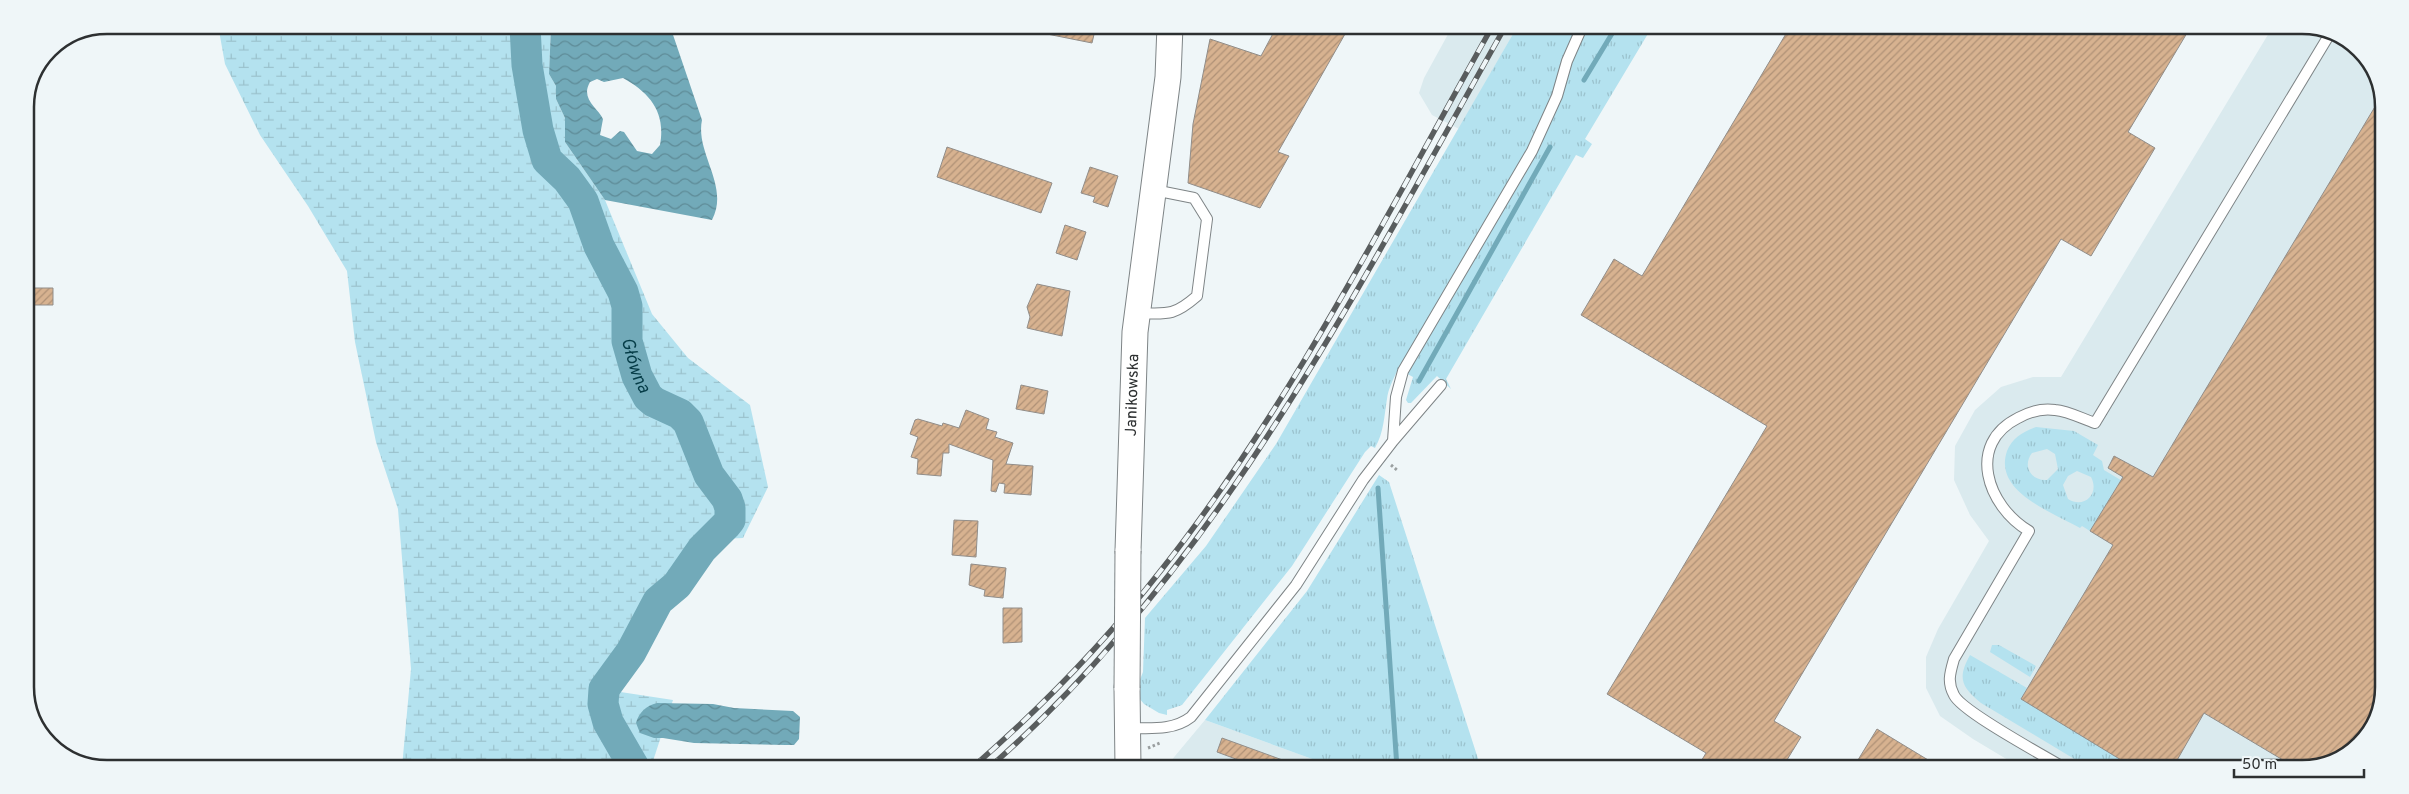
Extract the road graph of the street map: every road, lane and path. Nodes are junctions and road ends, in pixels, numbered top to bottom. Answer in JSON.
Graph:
{"nodes":[{"id":1,"x":1170,"y":34,"type":"edge"},
{"id":2,"x":1579,"y":34,"type":"edge"},
{"id":3,"x":2327,"y":38,"type":"edge"},
{"id":4,"x":1152,"y":190,"type":"junction"},
{"id":5,"x":1137,"y":312,"type":"junction"},
{"id":6,"x":1441,"y":385,"type":"dead end"},
{"id":7,"x":1392,"y":441,"type":"junction"},
{"id":8,"x":1128,"y":728,"type":"junction"},
{"id":9,"x":1128,"y":760,"type":"edge"},
{"id":10,"x":2051,"y":760,"type":"edge"}],
"edges":[{"from":1,"to":4,"type":"street","name":"Janikowska"},
{"from":2,"to":7,"type":"lane"},
{"from":3,"to":10,"type":"lane"},
{"from":4,"to":5,"type":"street","name":"Janikowska"},
{"from":4,"to":5,"type":"lane"},
{"from":5,"to":8,"type":"street","name":"Janikowska","bridge":true},
{"from":6,"to":7,"type":"lane"},
{"from":7,"to":8,"type":"lane"},
{"from":8,"to":9,"type":"street","name":"Janikowska"}]}
